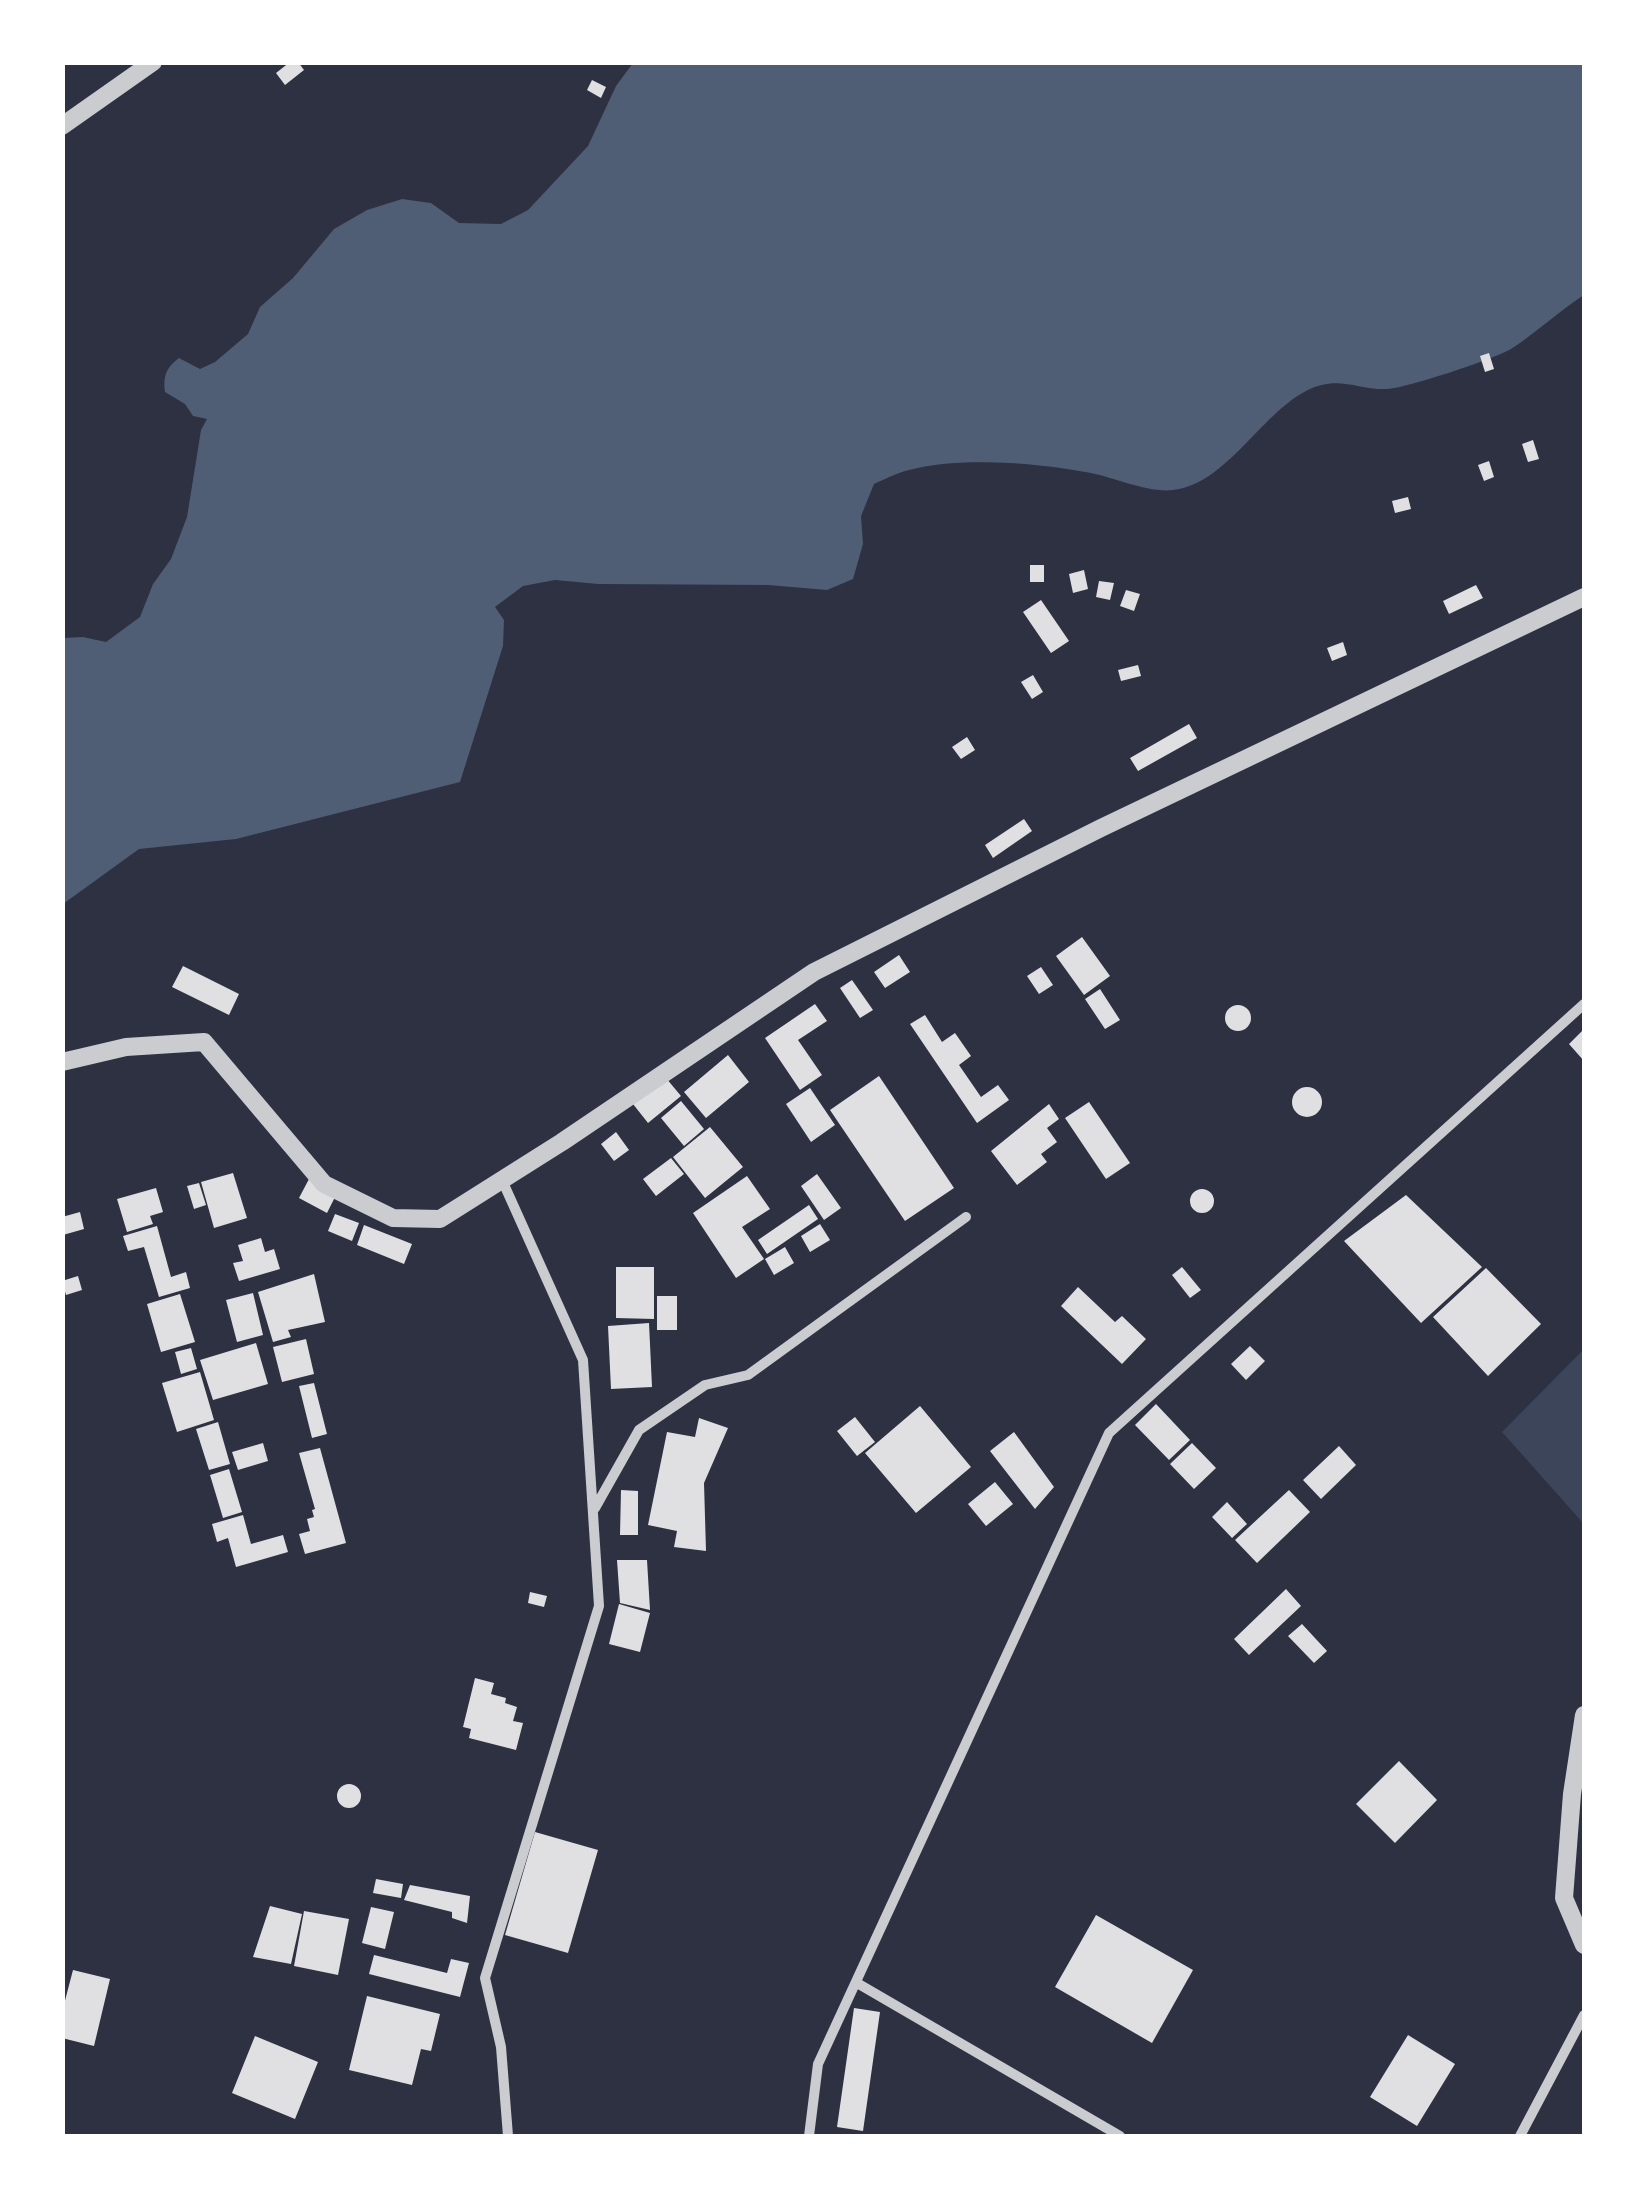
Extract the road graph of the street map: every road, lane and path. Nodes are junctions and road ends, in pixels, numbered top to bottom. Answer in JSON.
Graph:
{"nodes":[{"id":1,"x":153,"y":62,"type":"edge"},
{"id":2,"x":62,"y":126,"type":"edge"},
{"id":3,"x":1584,"y":597,"type":"edge"},
{"id":4,"x":1584,"y":1004,"type":"edge"},
{"id":5,"x":62,"y":1062,"type":"edge"},
{"id":6,"x":502,"y":1180,"type":"junction"},
{"id":7,"x":966,"y":1218,"type":"dead end"},
{"id":8,"x":594,"y":1509,"type":"junction"},
{"id":9,"x":1584,"y":1715,"type":"edge"},
{"id":10,"x":1584,"y":1945,"type":"edge"},
{"id":11,"x":856,"y":1983,"type":"junction"},
{"id":12,"x":1584,"y":2016,"type":"edge"},
{"id":13,"x":508,"y":2136,"type":"edge"},
{"id":14,"x":809,"y":2136,"type":"edge"},
{"id":15,"x":1120,"y":2136,"type":"edge"},
{"id":16,"x":1520,"y":2136,"type":"edge"}],
"edges":[{"from":1,"to":2,"type":"street"},
{"from":3,"to":6,"type":"street"},
{"from":4,"to":11,"type":"street"},
{"from":5,"to":6,"type":"street"},
{"from":6,"to":8,"type":"street"},
{"from":7,"to":8,"type":"street"},
{"from":8,"to":13,"type":"street"},
{"from":9,"to":10,"type":"street"},
{"from":11,"to":14,"type":"street"},
{"from":11,"to":15,"type":"street"},
{"from":12,"to":16,"type":"street"}]}
